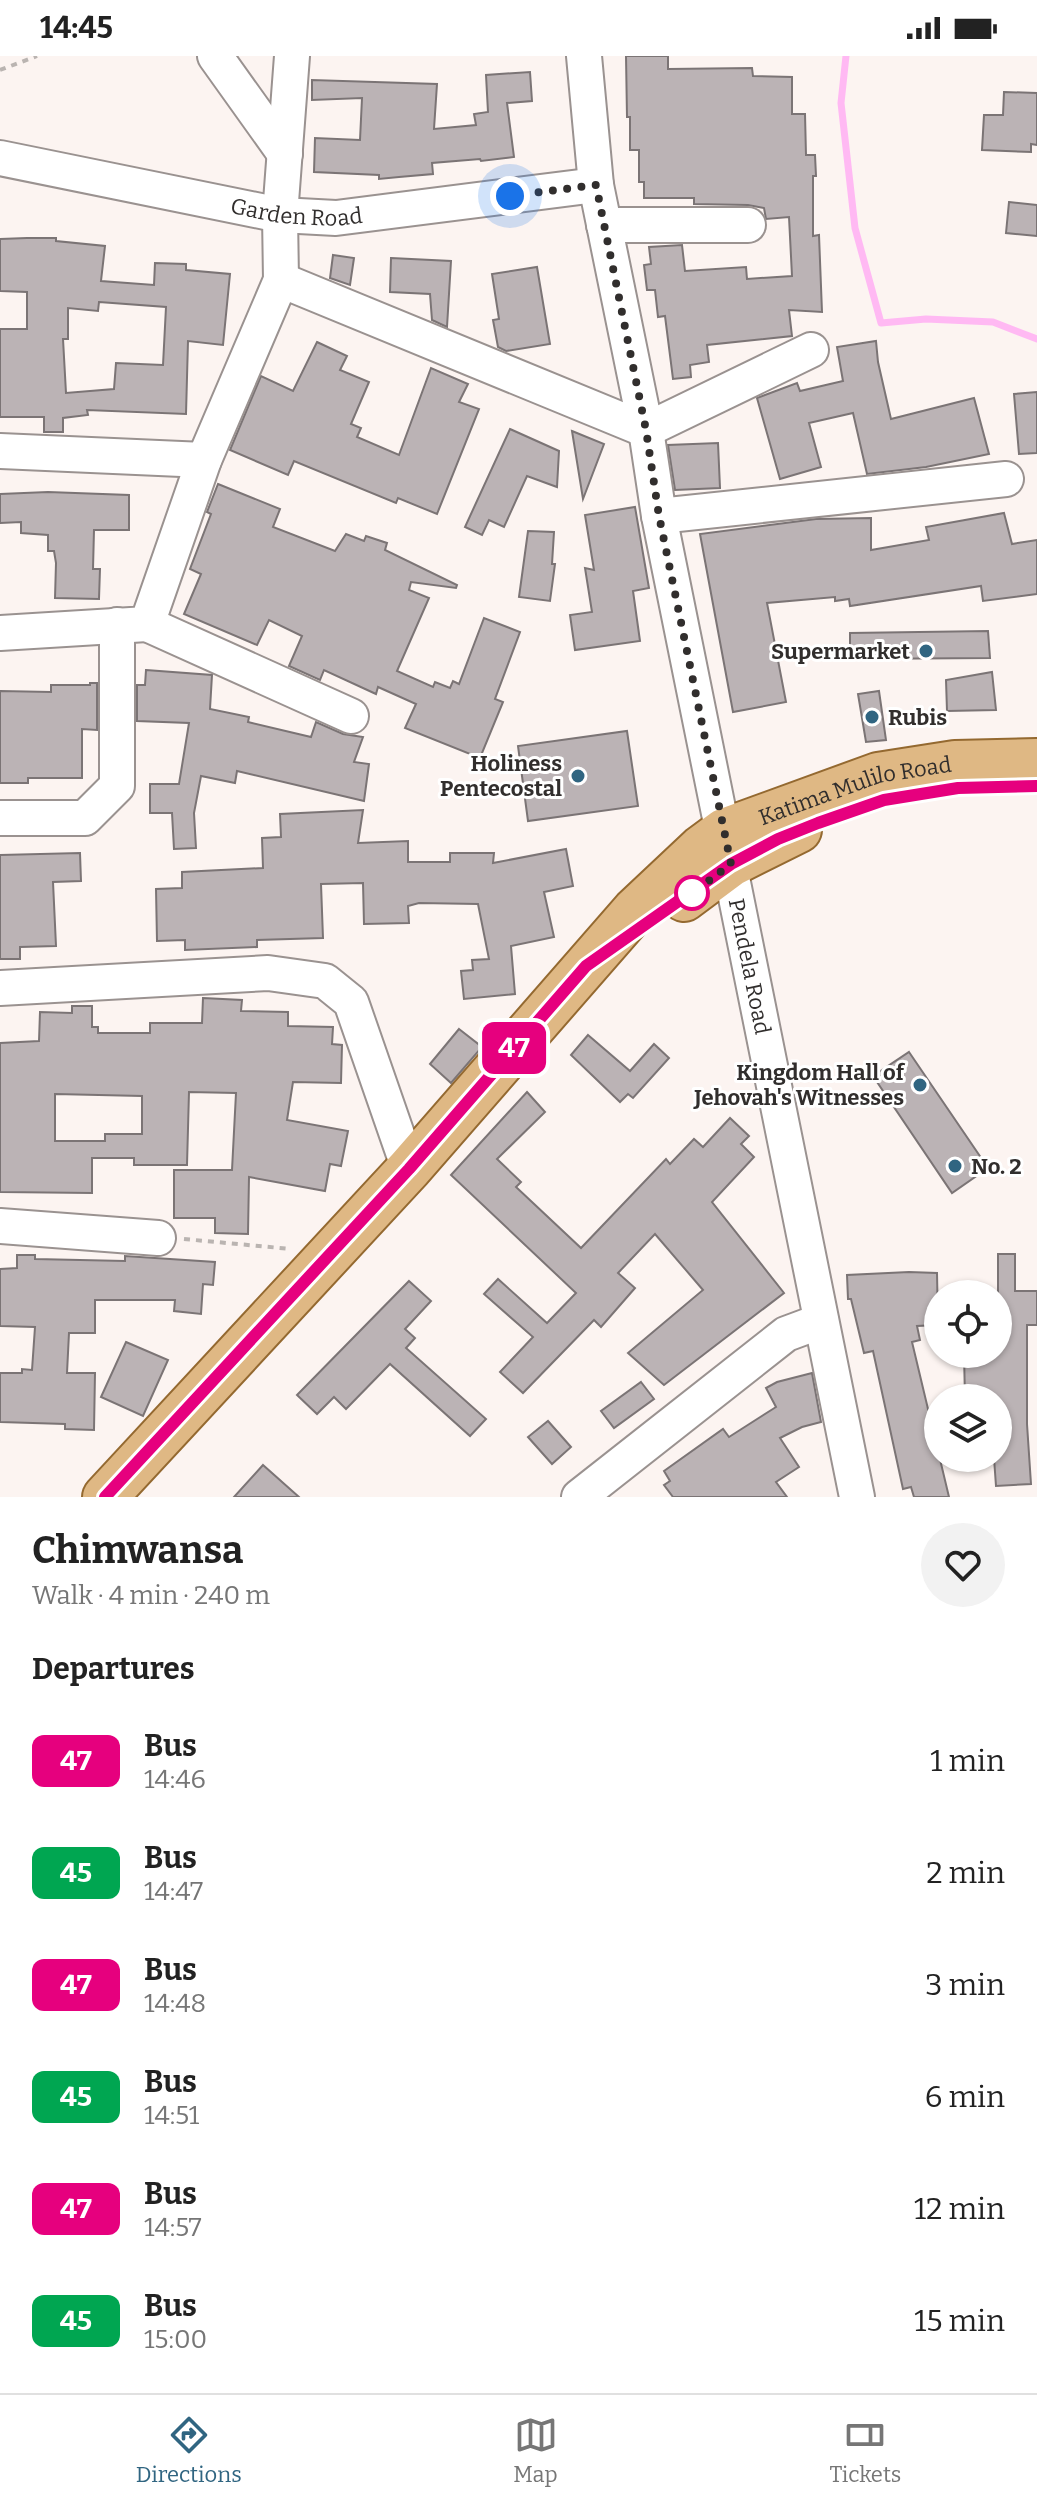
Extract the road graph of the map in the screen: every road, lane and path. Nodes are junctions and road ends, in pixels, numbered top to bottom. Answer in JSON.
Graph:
{"nodes":[{"id":1,"x":37,"y":56,"type":"edge"},
{"id":2,"x":215,"y":56,"type":"edge"},
{"id":3,"x":292,"y":56,"type":"edge"},
{"id":4,"x":584,"y":56,"type":"edge"},
{"id":5,"x":0,"y":70,"type":"edge"},
{"id":6,"x":285,"y":154,"type":"junction"},
{"id":7,"x":0,"y":158,"type":"edge"},
{"id":8,"x":596,"y":185,"type":"junction"},
{"id":9,"x":280,"y":215,"type":"junction"},
{"id":10,"x":604,"y":225,"type":"junction"},
{"id":11,"x":748,"y":225,"type":"dead end"},
{"id":12,"x":281,"y":280,"type":"junction"},
{"id":13,"x":811,"y":350,"type":"dead end"},
{"id":14,"x":646,"y":430,"type":"junction"},
{"id":15,"x":0,"y":451,"type":"edge"},
{"id":16,"x":204,"y":460,"type":"junction"},
{"id":17,"x":1006,"y":479,"type":"dead end"},
{"id":18,"x":659,"y":516,"type":"junction"},
{"id":19,"x":132,"y":624,"type":"junction"},
{"id":20,"x":0,"y":633,"type":"edge"},
{"id":21,"x":351,"y":716,"type":"dead end"},
{"id":22,"x":1037,"y":761,"type":"edge"},
{"id":23,"x":1037,"y":786,"type":"edge"},
{"id":24,"x":0,"y":818,"type":"edge"},
{"id":25,"x":727,"y":847,"type":"junction"},
{"id":26,"x":0,"y":988,"type":"edge"},
{"id":27,"x":409,"y":1169,"type":"junction"},
{"id":28,"x":0,"y":1226,"type":"edge"},
{"id":29,"x":158,"y":1238,"type":"joint"},
{"id":30,"x":318,"y":1268,"type":"junction"},
{"id":31,"x":821,"y":1321,"type":"junction"},
{"id":32,"x":105,"y":1497,"type":"edge"},
{"id":33,"x":579,"y":1497,"type":"edge"},
{"id":34,"x":857,"y":1497,"type":"edge"}],
"edges":[{"from":1,"to":5,"type":"path"},
{"from":2,"to":6,"type":"street"},
{"from":3,"to":6,"type":"street"},
{"from":4,"to":8,"type":"street","name":"Pendela Road"},
{"from":6,"to":9,"type":"street"},
{"from":7,"to":9,"type":"street","name":"Garden Road"},
{"from":8,"to":9,"type":"street","name":"Garden Road"},
{"from":8,"to":10,"type":"street","name":"Pendela Road"},
{"from":9,"to":12,"type":"street"},
{"from":10,"to":11,"type":"street"},
{"from":10,"to":14,"type":"street","name":"Pendela Road"},
{"from":12,"to":14,"type":"street"},
{"from":12,"to":16,"type":"street"},
{"from":13,"to":14,"type":"street"},
{"from":14,"to":18,"type":"street","name":"Pendela Road"},
{"from":15,"to":16,"type":"street"},
{"from":16,"to":19,"type":"street"},
{"from":17,"to":18,"type":"street"},
{"from":18,"to":25,"type":"street","name":"Pendela Road"},
{"from":19,"to":20,"type":"street"},
{"from":19,"to":21,"type":"street"},
{"from":19,"to":24,"type":"street"},
{"from":22,"to":25,"type":"main road","name":"Katima Mulilo Road"},
{"from":23,"to":25,"type":"main road","name":"Katima Mulilo Road"},
{"from":25,"to":27,"type":"main road","name":"Katima Mulilo Road"},
{"from":25,"to":31,"type":"street","name":"Pendela Road"},
{"from":26,"to":27,"type":"street"},
{"from":27,"to":30,"type":"main road","name":"Katima Mulilo Road"},
{"from":28,"to":29,"type":"street"},
{"from":29,"to":30,"type":"path"},
{"from":30,"to":32,"type":"main road","name":"Katima Mulilo Road"},
{"from":31,"to":33,"type":"street"},
{"from":31,"to":34,"type":"street","name":"Pendela Road"}]}
